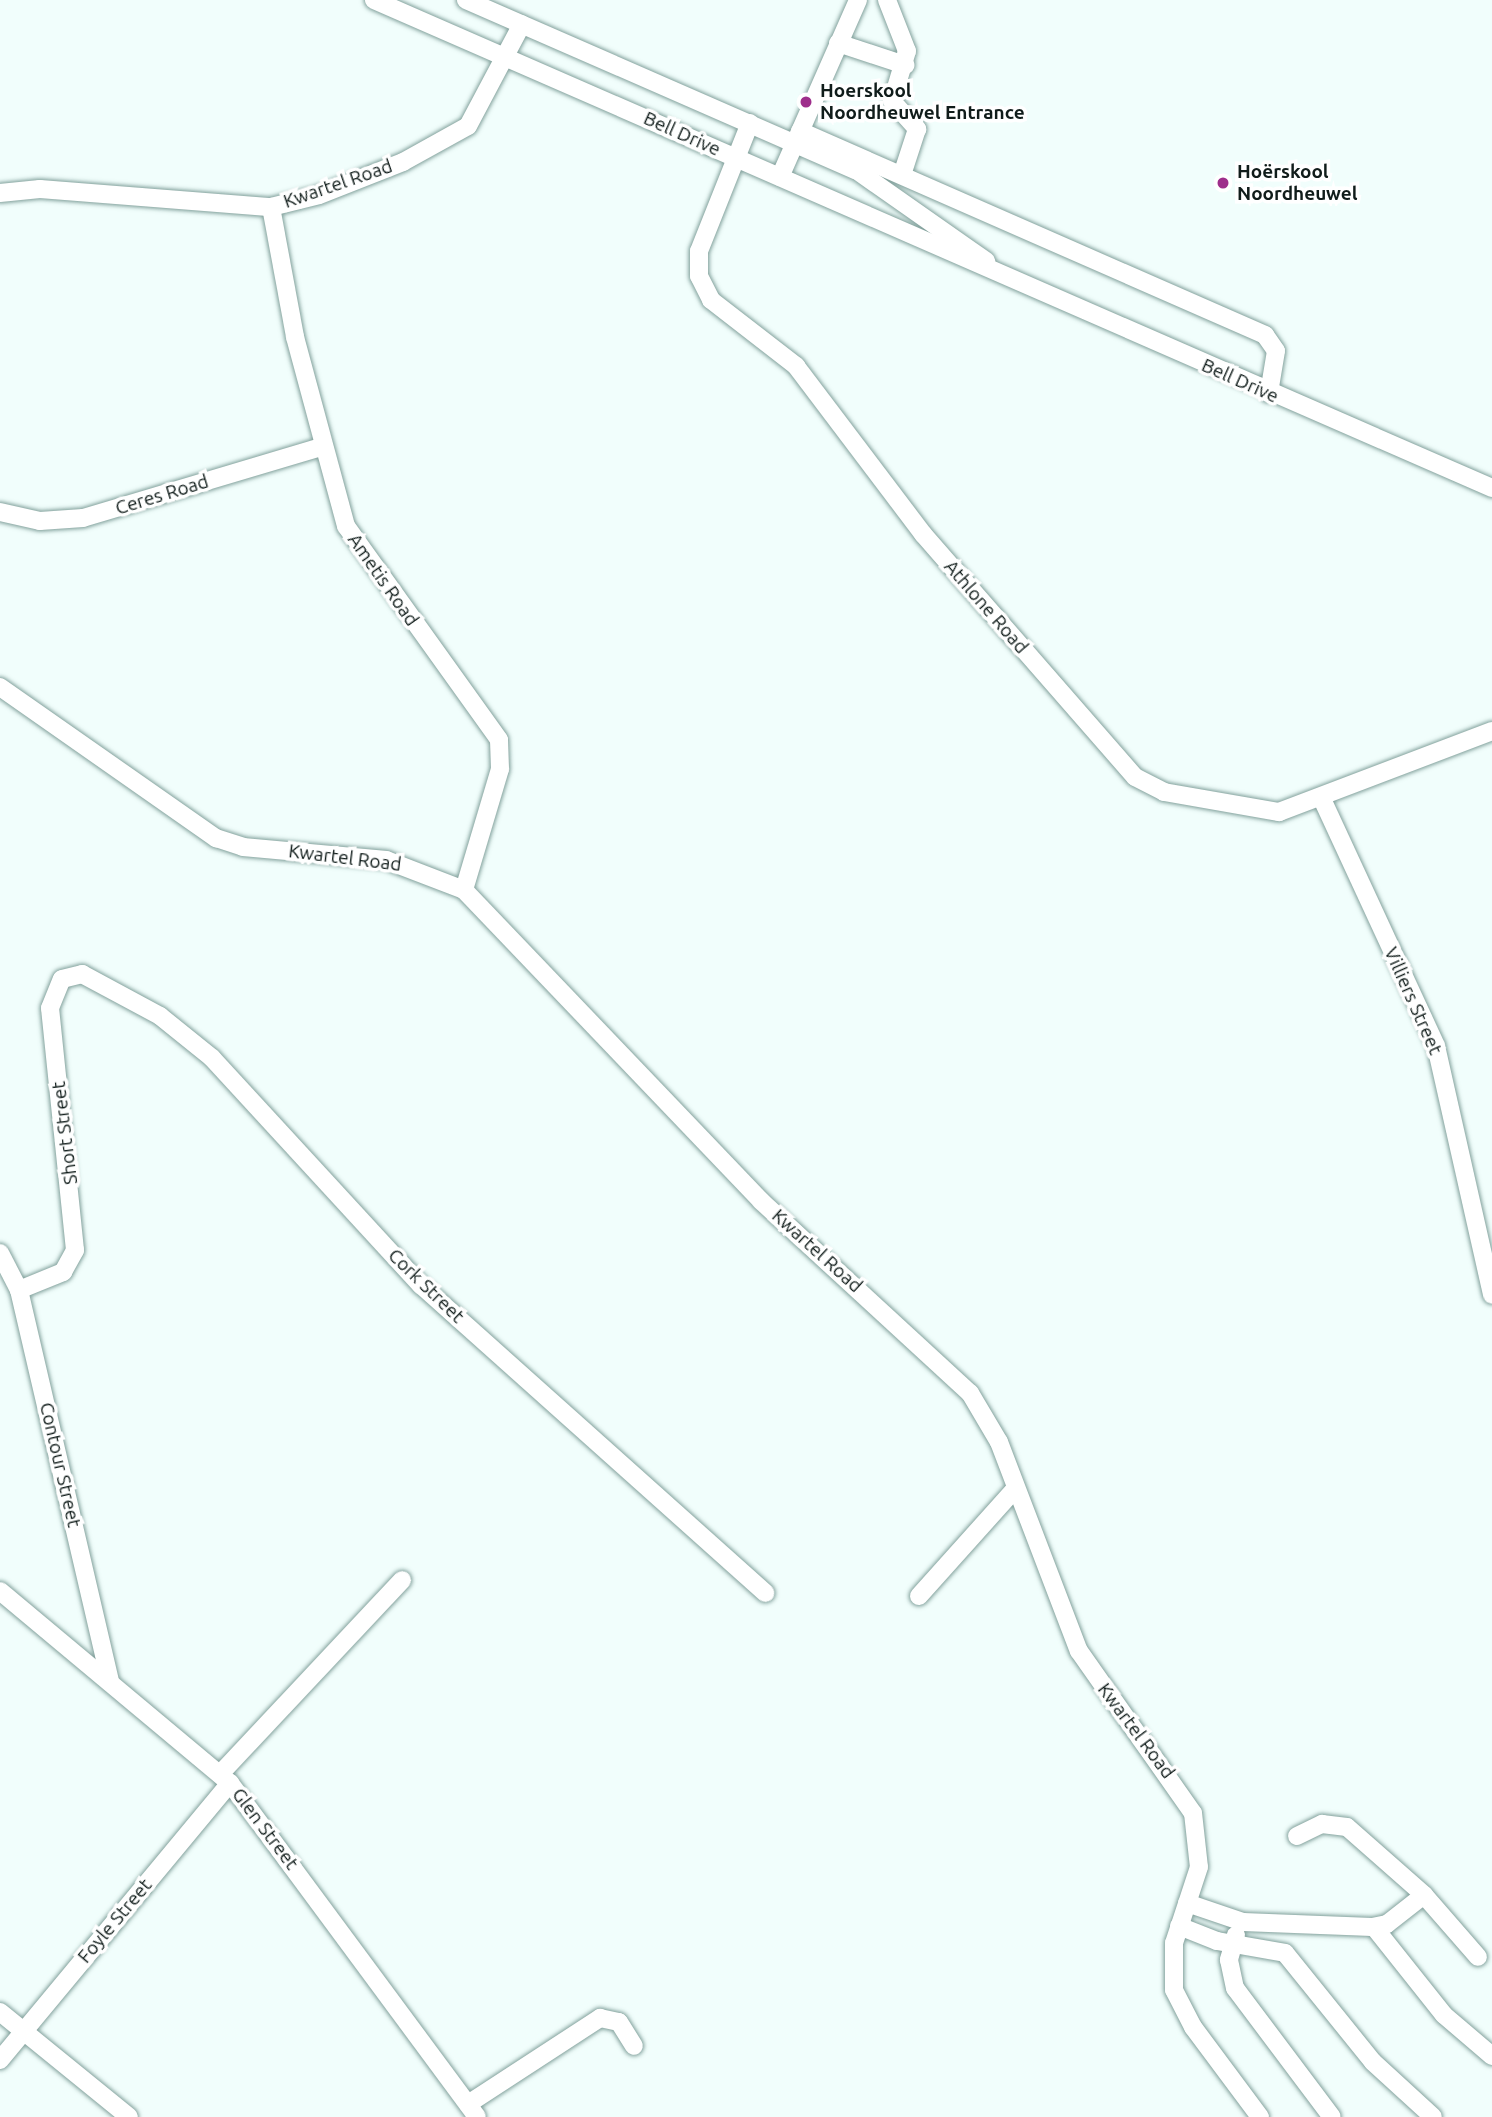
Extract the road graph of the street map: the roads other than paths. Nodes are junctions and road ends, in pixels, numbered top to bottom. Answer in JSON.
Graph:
{"nodes":[{"id":1,"x":374,"y":0,"type":"edge"},
{"id":2,"x":858,"y":0,"type":"edge"},
{"id":3,"x":887,"y":0,"type":"edge"},
{"id":4,"x":478,"y":2,"type":"edge"},
{"id":5,"x":522,"y":24,"type":"junction"},
{"id":6,"x":838,"y":43,"type":"junction"},
{"id":7,"x":508,"y":57,"type":"junction"},
{"id":8,"x":905,"y":65,"type":"junction"},
{"id":9,"x":750,"y":124,"type":"junction"},
{"id":10,"x":797,"y":137,"type":"junction"},
{"id":11,"x":736,"y":158,"type":"junction"},
{"id":12,"x":902,"y":175,"type":"junction"},
{"id":13,"x":780,"y":177,"type":"junction"},
{"id":14,"x":0,"y":193,"type":"edge"},
{"id":15,"x":271,"y":207,"type":"junction"},
{"id":16,"x":992,"y":266,"type":"junction"},
{"id":17,"x":1269,"y":393,"type":"junction"},
{"id":18,"x":321,"y":447,"type":"junction"},
{"id":19,"x":1492,"y":488,"type":"edge"},
{"id":20,"x":0,"y":512,"type":"edge"},
{"id":21,"x":0,"y":687,"type":"edge"},
{"id":22,"x":1492,"y":731,"type":"edge"},
{"id":23,"x":1322,"y":799,"type":"junction"},
{"id":24,"x":464,"y":890,"type":"junction"},
{"id":25,"x":93,"y":977,"type":"joint"},
{"id":26,"x":0,"y":1253,"type":"edge"},
{"id":27,"x":19,"y":1290,"type":"junction"},
{"id":28,"x":1492,"y":1295,"type":"edge"},
{"id":29,"x":1015,"y":1489,"type":"junction"},
{"id":30,"x":402,"y":1580,"type":"dead end"},
{"id":31,"x":0,"y":1591,"type":"edge"},
{"id":32,"x":766,"y":1593,"type":"dead end"},
{"id":33,"x":919,"y":1596,"type":"dead end"},
{"id":34,"x":110,"y":1681,"type":"junction"},
{"id":35,"x":225,"y":1779,"type":"junction"},
{"id":36,"x":1297,"y":1836,"type":"dead end"},
{"id":37,"x":1424,"y":1895,"type":"junction"},
{"id":38,"x":1187,"y":1903,"type":"junction"},
{"id":39,"x":1243,"y":1922,"type":"junction"},
{"id":40,"x":1179,"y":1926,"type":"junction"},
{"id":41,"x":1374,"y":1927,"type":"junction"},
{"id":42,"x":1230,"y":1944,"type":"junction"},
{"id":43,"x":1478,"y":1956,"type":"dead end"},
{"id":44,"x":0,"y":2012,"type":"edge"},
{"id":45,"x":23,"y":2032,"type":"junction"},
{"id":46,"x":634,"y":2046,"type":"dead end"},
{"id":47,"x":1492,"y":2056,"type":"edge"},
{"id":48,"x":0,"y":2060,"type":"edge"},
{"id":49,"x":472,"y":2110,"type":"edge"},
{"id":50,"x":129,"y":2117,"type":"edge"},
{"id":51,"x":1260,"y":2117,"type":"edge"},
{"id":52,"x":1332,"y":2117,"type":"edge"},
{"id":53,"x":1433,"y":2117,"type":"edge"}],
"edges":[{"from":1,"to":7,"type":"street","name":"Bell Drive"},
{"from":2,"to":6,"type":"street"},
{"from":3,"to":8,"type":"street"},
{"from":4,"to":5,"type":"street","name":"Bell Drive"},
{"from":5,"to":7,"type":"street","name":"Kwartel Road"},
{"from":5,"to":9,"type":"street","name":"Bell Drive"},
{"from":6,"to":8,"type":"street"},
{"from":6,"to":10,"type":"street"},
{"from":7,"to":11,"type":"street","name":"Bell Drive"},
{"from":7,"to":15,"type":"street","name":"Kwartel Road"},
{"from":8,"to":12,"type":"street"},
{"from":9,"to":10,"type":"street","name":"Bell Drive"},
{"from":9,"to":11,"type":"street","name":"Athlone Road"},
{"from":10,"to":12,"type":"street"},
{"from":10,"to":13,"type":"street"},
{"from":10,"to":16,"type":"street","name":"Bell Drive"},
{"from":11,"to":13,"type":"street","name":"Bell Drive"},
{"from":11,"to":23,"type":"street","name":"Athlone Road"},
{"from":12,"to":17,"type":"street"},
{"from":13,"to":16,"type":"street","name":"Bell Drive"},
{"from":14,"to":15,"type":"street","name":"Kwartel Road"},
{"from":15,"to":18,"type":"street","name":"Ametis Road"},
{"from":16,"to":17,"type":"street","name":"Bell Drive"},
{"from":17,"to":19,"type":"street","name":"Bell Drive"},
{"from":18,"to":20,"type":"street","name":"Ceres Road"},
{"from":18,"to":24,"type":"street","name":"Ametis Road"},
{"from":21,"to":24,"type":"street","name":"Kwartel Road"},
{"from":22,"to":23,"type":"street","name":"Athlone Road"},
{"from":23,"to":28,"type":"street","name":"Villiers Street"},
{"from":24,"to":29,"type":"street","name":"Kwartel Road"},
{"from":25,"to":27,"type":"street","name":"Short Street"},
{"from":25,"to":32,"type":"street","name":"Cork Street"},
{"from":26,"to":27,"type":"street","name":"Contour Street"},
{"from":27,"to":34,"type":"street","name":"Contour Street"},
{"from":29,"to":33,"type":"street"},
{"from":29,"to":38,"type":"street","name":"Kwartel Road"},
{"from":30,"to":35,"type":"street","name":"Glen Street"},
{"from":31,"to":34,"type":"street","name":"Glen Street"},
{"from":34,"to":35,"type":"street","name":"Glen Street"},
{"from":35,"to":45,"type":"street","name":"Foyle Street"},
{"from":35,"to":49,"type":"street","name":"Glen Street"},
{"from":36,"to":37,"type":"street"},
{"from":37,"to":41,"type":"street"},
{"from":37,"to":43,"type":"street"},
{"from":38,"to":39,"type":"street"},
{"from":38,"to":40,"type":"street","name":"Kwartel Road"},
{"from":39,"to":41,"type":"street"},
{"from":39,"to":42,"type":"street"},
{"from":40,"to":42,"type":"street"},
{"from":40,"to":51,"type":"street","name":"Kwartel Road"},
{"from":41,"to":47,"type":"street"},
{"from":42,"to":52,"type":"street"},
{"from":42,"to":53,"type":"street"},
{"from":44,"to":45,"type":"street"},
{"from":45,"to":48,"type":"street","name":"Foyle Street"},
{"from":45,"to":50,"type":"street"},
{"from":46,"to":49,"type":"street"}]}
